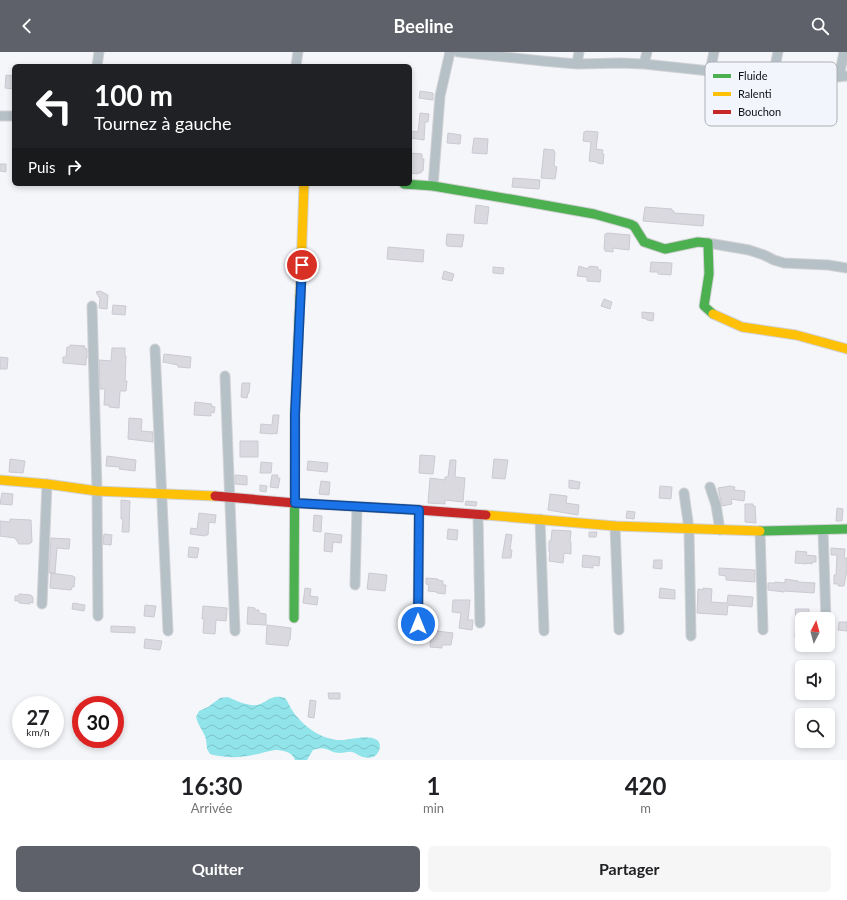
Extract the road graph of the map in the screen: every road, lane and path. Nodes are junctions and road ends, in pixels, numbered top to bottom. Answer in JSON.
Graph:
{"nodes":[{"id":1,"x":99,"y":52,"type":"edge"},
{"id":2,"x":298,"y":52,"type":"edge"},
{"id":3,"x":450,"y":52,"type":"edge"},
{"id":4,"x":458,"y":52,"type":"edge"},
{"id":5,"x":579,"y":52,"type":"edge"},
{"id":6,"x":647,"y":52,"type":"edge"},
{"id":7,"x":714,"y":52,"type":"edge"},
{"id":8,"x":778,"y":52,"type":"edge"},
{"id":9,"x":844,"y":52,"type":"edge"},
{"id":10,"x":712,"y":62,"type":"edge"},
{"id":11,"x":776,"y":62,"type":"edge"},
{"id":12,"x":97,"y":64,"type":"edge"},
{"id":13,"x":296,"y":64,"type":"edge"},
{"id":14,"x":577,"y":64,"type":"junction"},
{"id":15,"x":644,"y":64,"type":"junction"},
{"id":16,"x":705,"y":70,"type":"edge"},
{"id":17,"x":843,"y":77,"type":"edge"},
{"id":18,"x":0,"y":116,"type":"edge"},
{"id":19,"x":12,"y":116,"type":"edge"},
{"id":20,"x":412,"y":185,"type":"edge"},
{"id":21,"x":304,"y":186,"type":"edge"},
{"id":22,"x":433,"y":186,"type":"junction"},
{"id":23,"x":708,"y":243,"type":"junction"},
{"id":24,"x":847,"y":268,"type":"edge"},
{"id":25,"x":92,"y":306,"type":"dead end"},
{"id":26,"x":154,"y":349,"type":"dead end"},
{"id":27,"x":847,"y":349,"type":"edge"},
{"id":28,"x":225,"y":376,"type":"dead end"},
{"id":29,"x":0,"y":480,"type":"edge"},
{"id":30,"x":47,"y":484,"type":"junction"},
{"id":31,"x":710,"y":487,"type":"dead end"},
{"id":32,"x":97,"y":491,"type":"junction"},
{"id":33,"x":684,"y":493,"type":"dead end"},
{"id":34,"x":162,"y":494,"type":"junction"},
{"id":35,"x":230,"y":497,"type":"junction"},
{"id":36,"x":295,"y":503,"type":"junction"},
{"id":37,"x":357,"y":507,"type":"junction"},
{"id":38,"x":419,"y":510,"type":"junction"},
{"id":39,"x":478,"y":515,"type":"junction"},
{"id":40,"x":540,"y":519,"type":"junction"},
{"id":41,"x":614,"y":526,"type":"junction"},
{"id":42,"x":690,"y":529,"type":"junction"},
{"id":43,"x":847,"y":529,"type":"edge"},
{"id":44,"x":720,"y":530,"type":"junction"},
{"id":45,"x":823,"y":530,"type":"junction"},
{"id":46,"x":760,"y":531,"type":"junction"},
{"id":47,"x":355,"y":585,"type":"dead end"},
{"id":48,"x":42,"y":604,"type":"dead end"},
{"id":49,"x":826,"y":612,"type":"edge"},
{"id":50,"x":98,"y":616,"type":"dead end"},
{"id":51,"x":294,"y":618,"type":"dead end"},
{"id":52,"x":480,"y":623,"type":"dead end"},
{"id":53,"x":418,"y":624,"type":"dead end"},
{"id":54,"x":619,"y":630,"type":"dead end"},
{"id":55,"x":763,"y":630,"type":"dead end"},
{"id":56,"x":168,"y":631,"type":"dead end"},
{"id":57,"x":235,"y":631,"type":"dead end"},
{"id":58,"x":544,"y":631,"type":"dead end"},
{"id":59,"x":691,"y":636,"type":"dead end"}],
"edges":[{"from":1,"to":12,"type":"street"},
{"from":2,"to":13,"type":"street"},
{"from":3,"to":22,"type":"street"},
{"from":4,"to":14,"type":"street"},
{"from":5,"to":14,"type":"street"},
{"from":6,"to":15,"type":"street"},
{"from":7,"to":10,"type":"street"},
{"from":8,"to":11,"type":"street"},
{"from":9,"to":17,"type":"street"},
{"from":14,"to":15,"type":"street"},
{"from":15,"to":16,"type":"street"},
{"from":18,"to":19,"type":"street"},
{"from":20,"to":22,"type":"street"},
{"from":21,"to":36,"type":"street"},
{"from":22,"to":23,"type":"street"},
{"from":23,"to":24,"type":"street"},
{"from":23,"to":27,"type":"street"},
{"from":25,"to":32,"type":"street"},
{"from":26,"to":34,"type":"street"},
{"from":28,"to":35,"type":"street"},
{"from":29,"to":30,"type":"street"},
{"from":30,"to":32,"type":"street"},
{"from":30,"to":48,"type":"street"},
{"from":31,"to":44,"type":"street"},
{"from":32,"to":34,"type":"street"},
{"from":32,"to":50,"type":"street"},
{"from":33,"to":42,"type":"street"},
{"from":34,"to":35,"type":"street"},
{"from":34,"to":56,"type":"street"},
{"from":35,"to":36,"type":"street"},
{"from":35,"to":57,"type":"street"},
{"from":36,"to":37,"type":"street"},
{"from":36,"to":51,"type":"street"},
{"from":37,"to":38,"type":"street"},
{"from":37,"to":47,"type":"street"},
{"from":38,"to":39,"type":"street"},
{"from":38,"to":53,"type":"street"},
{"from":39,"to":40,"type":"street"},
{"from":39,"to":52,"type":"street"},
{"from":40,"to":41,"type":"street"},
{"from":40,"to":58,"type":"street"},
{"from":41,"to":42,"type":"street"},
{"from":41,"to":54,"type":"street"},
{"from":42,"to":44,"type":"street"},
{"from":42,"to":59,"type":"street"},
{"from":43,"to":45,"type":"street"},
{"from":44,"to":46,"type":"street"},
{"from":45,"to":46,"type":"street"},
{"from":45,"to":49,"type":"street"},
{"from":46,"to":55,"type":"street"}]}
